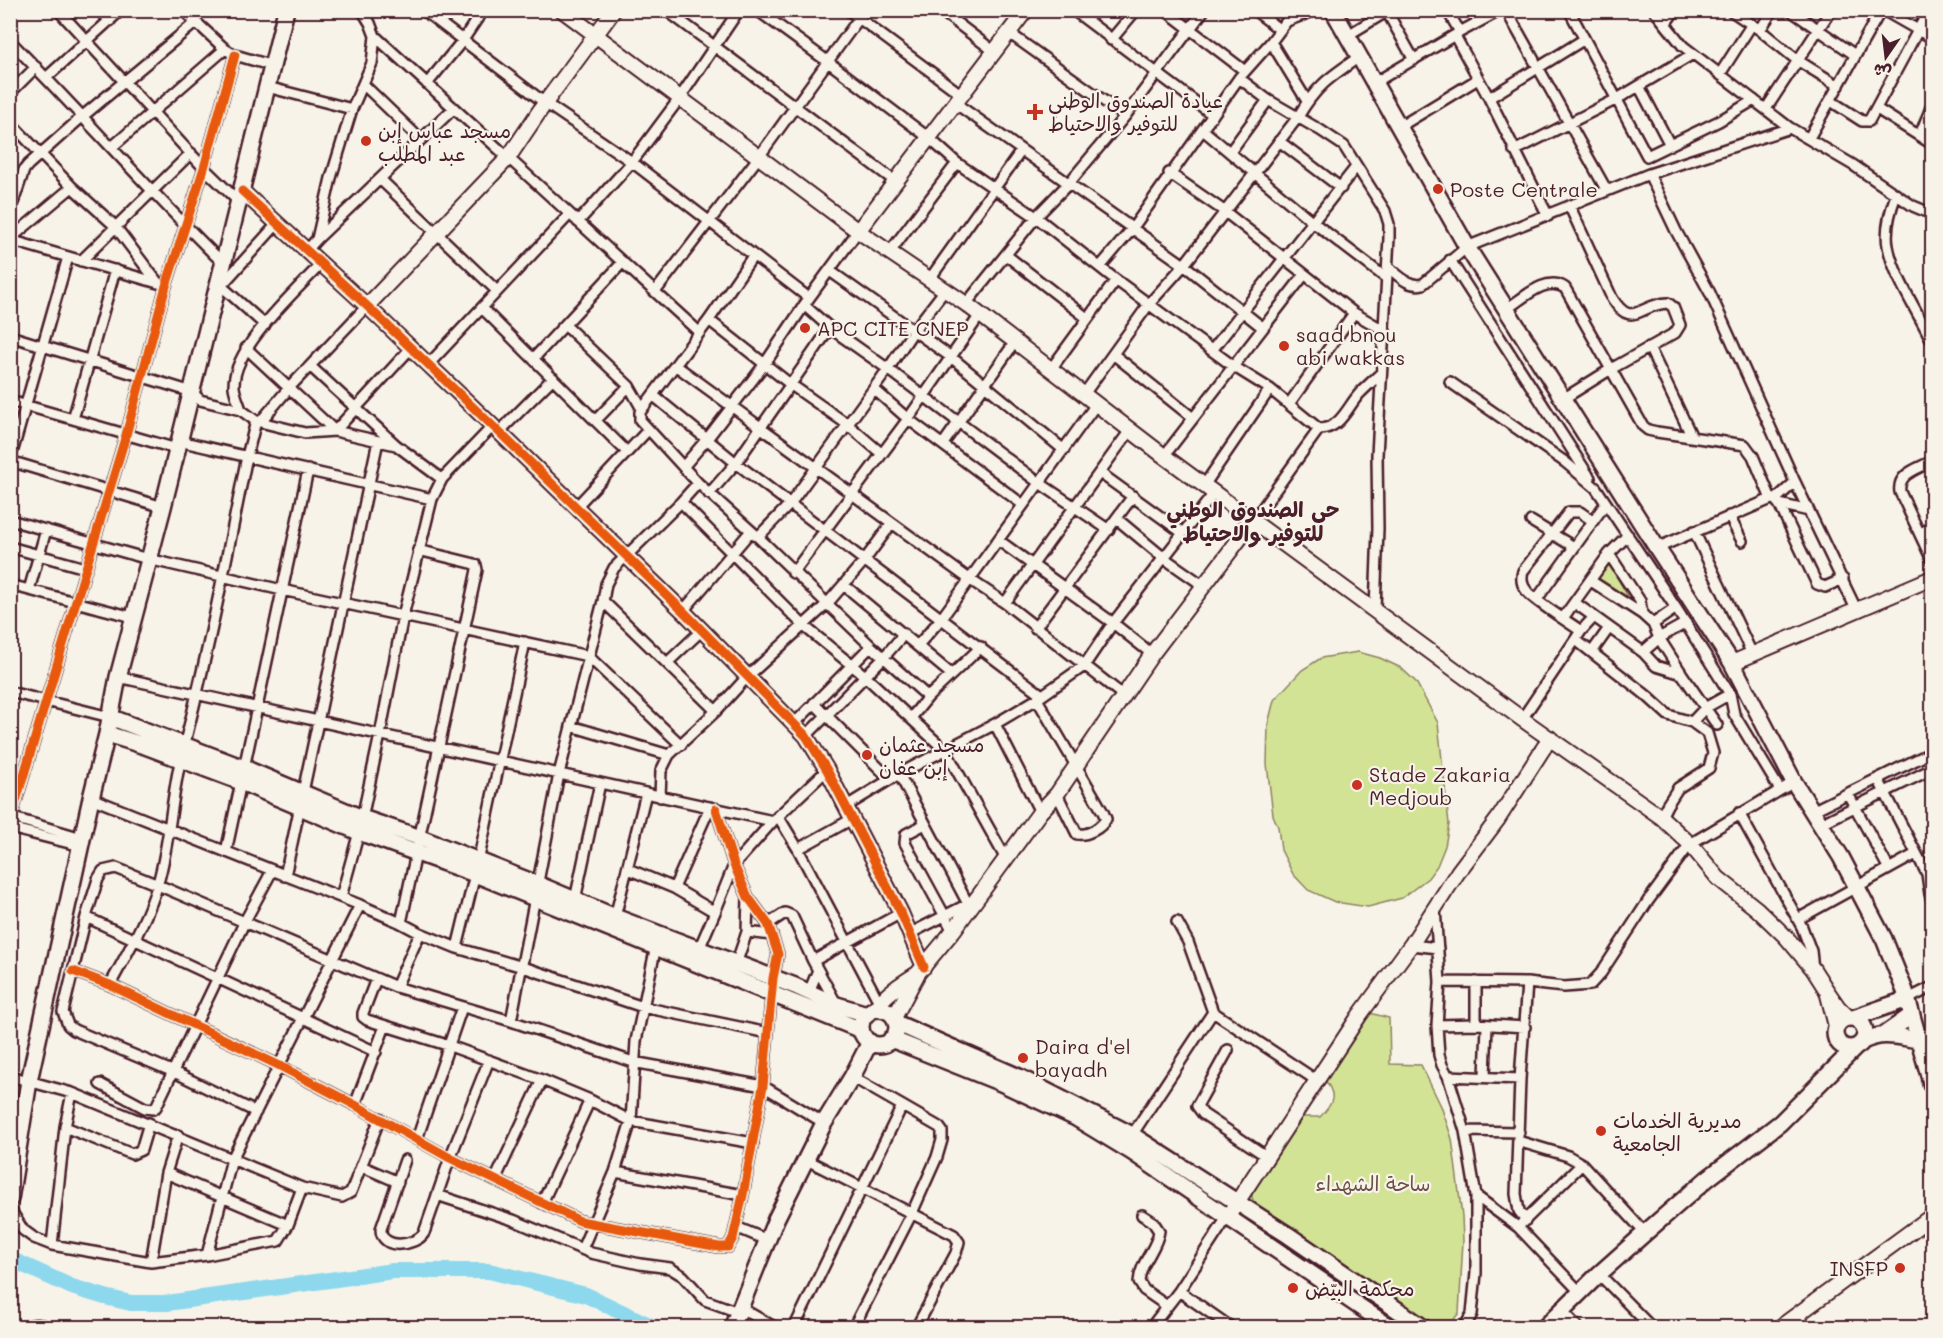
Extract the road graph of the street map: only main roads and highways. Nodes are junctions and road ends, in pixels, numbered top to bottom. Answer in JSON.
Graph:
{"nodes":[{"id":1,"x":286,"y":10,"type":"edge"},
{"id":2,"x":562,"y":10,"type":"edge"},
{"id":3,"x":614,"y":10,"type":"edge"},
{"id":4,"x":1026,"y":10,"type":"edge"},
{"id":5,"x":1334,"y":10,"type":"edge"},
{"id":6,"x":595,"y":35,"type":"junction"},
{"id":7,"x":241,"y":197,"type":"junction"},
{"id":8,"x":858,"y":231,"type":"junction"},
{"id":9,"x":367,"y":306,"type":"junction"},
{"id":10,"x":1253,"y":520,"type":"junction"},
{"id":11,"x":1932,"y":578,"type":"edge"},
{"id":12,"x":1732,"y":663,"type":"junction"},
{"id":13,"x":110,"y":717,"type":"junction"},
{"id":14,"x":107,"y":734,"type":"junction"},
{"id":15,"x":1550,"y":738,"type":"junction"},
{"id":16,"x":183,"y":752,"type":"junction"},
{"id":17,"x":360,"y":825,"type":"junction"},
{"id":18,"x":476,"y":868,"type":"junction"},
{"id":19,"x":536,"y":891,"type":"junction"},
{"id":20,"x":921,"y":970,"type":"junction"},
{"id":21,"x":773,"y":986,"type":"junction"},
{"id":22,"x":1908,"y":999,"type":"junction"},
{"id":23,"x":873,"y":1009,"type":"junction"},
{"id":24,"x":1912,"y":1015,"type":"junction"},
{"id":25,"x":895,"y":1020,"type":"junction"},
{"id":26,"x":1843,"y":1024,"type":"junction"},
{"id":27,"x":1885,"y":1034,"type":"junction"},
{"id":28,"x":866,"y":1036,"type":"junction"},
{"id":29,"x":891,"y":1040,"type":"junction"},
{"id":30,"x":1919,"y":1040,"type":"junction"},
{"id":31,"x":1859,"y":1044,"type":"junction"},
{"id":32,"x":1826,"y":1078,"type":"junction"},
{"id":33,"x":1932,"y":1086,"type":"edge"},
{"id":34,"x":11,"y":1191,"type":"edge"},
{"id":35,"x":1232,"y":1210,"type":"junction"},
{"id":36,"x":1932,"y":1216,"type":"edge"},
{"id":37,"x":1288,"y":1235,"type":"junction"},
{"id":38,"x":1276,"y":1249,"type":"junction"},
{"id":39,"x":1560,"y":1312,"type":"junction"},
{"id":40,"x":736,"y":1316,"type":"edge"},
{"id":41,"x":1391,"y":1328,"type":"edge"},
{"id":42,"x":1424,"y":1328,"type":"edge"},
{"id":43,"x":1544,"y":1328,"type":"edge"},
{"id":44,"x":1576,"y":1328,"type":"edge"},
{"id":45,"x":1779,"y":1328,"type":"edge"}],
"edges":[{"from":1,"to":7,"type":"main road"},
{"from":2,"to":6,"type":"main road"},
{"from":3,"to":6,"type":"main road"},
{"from":4,"to":8,"type":"main road"},
{"from":5,"to":12,"type":"main road"},
{"from":6,"to":8,"type":"main road"},
{"from":6,"to":9,"type":"main road"},
{"from":7,"to":9,"type":"main road"},
{"from":7,"to":13,"type":"main road"},
{"from":8,"to":10,"type":"main road"},
{"from":9,"to":20,"type":"main road"},
{"from":10,"to":15,"type":"main road"},
{"from":10,"to":20,"type":"main road"},
{"from":11,"to":12,"type":"main road"},
{"from":12,"to":22,"type":"main road"},
{"from":13,"to":14,"type":"main road"},
{"from":13,"to":16,"type":"main road"},
{"from":14,"to":16,"type":"main road"},
{"from":14,"to":34,"type":"main road"},
{"from":15,"to":26,"type":"main road"},
{"from":15,"to":35,"type":"main road"},
{"from":16,"to":17,"type":"main road"},
{"from":17,"to":18,"type":"main road"},
{"from":17,"to":18,"type":"main road"},
{"from":18,"to":19,"type":"main road"},
{"from":19,"to":21,"type":"main road"},
{"from":19,"to":21,"type":"main road"},
{"from":20,"to":23,"type":"main road"},
{"from":20,"to":25,"type":"main road"},
{"from":21,"to":23,"type":"main road"},
{"from":21,"to":28,"type":"main road"},
{"from":22,"to":24,"type":"main road"},
{"from":22,"to":26,"type":"main road"},
{"from":23,"to":25,"type":"main road"},
{"from":23,"to":28,"type":"main road"},
{"from":24,"to":27,"type":"main road"},
{"from":24,"to":30,"type":"main road"},
{"from":25,"to":29,"type":"main road"},
{"from":25,"to":35,"type":"main road"},
{"from":26,"to":31,"type":"main road"},
{"from":26,"to":31,"type":"main road"},
{"from":26,"to":32,"type":"main road"},
{"from":27,"to":30,"type":"main road"},
{"from":27,"to":31,"type":"main road"},
{"from":28,"to":29,"type":"main road"},
{"from":28,"to":40,"type":"main road"},
{"from":29,"to":35,"type":"main road"},
{"from":30,"to":33,"type":"main road"},
{"from":31,"to":32,"type":"main road"},
{"from":32,"to":39,"type":"main road"},
{"from":35,"to":37,"type":"main road"},
{"from":35,"to":38,"type":"main road"},
{"from":36,"to":45,"type":"main road"},
{"from":37,"to":38,"type":"main road"},
{"from":37,"to":42,"type":"main road"},
{"from":38,"to":41,"type":"main road"},
{"from":39,"to":43,"type":"main road"},
{"from":39,"to":44,"type":"main road"}]}
